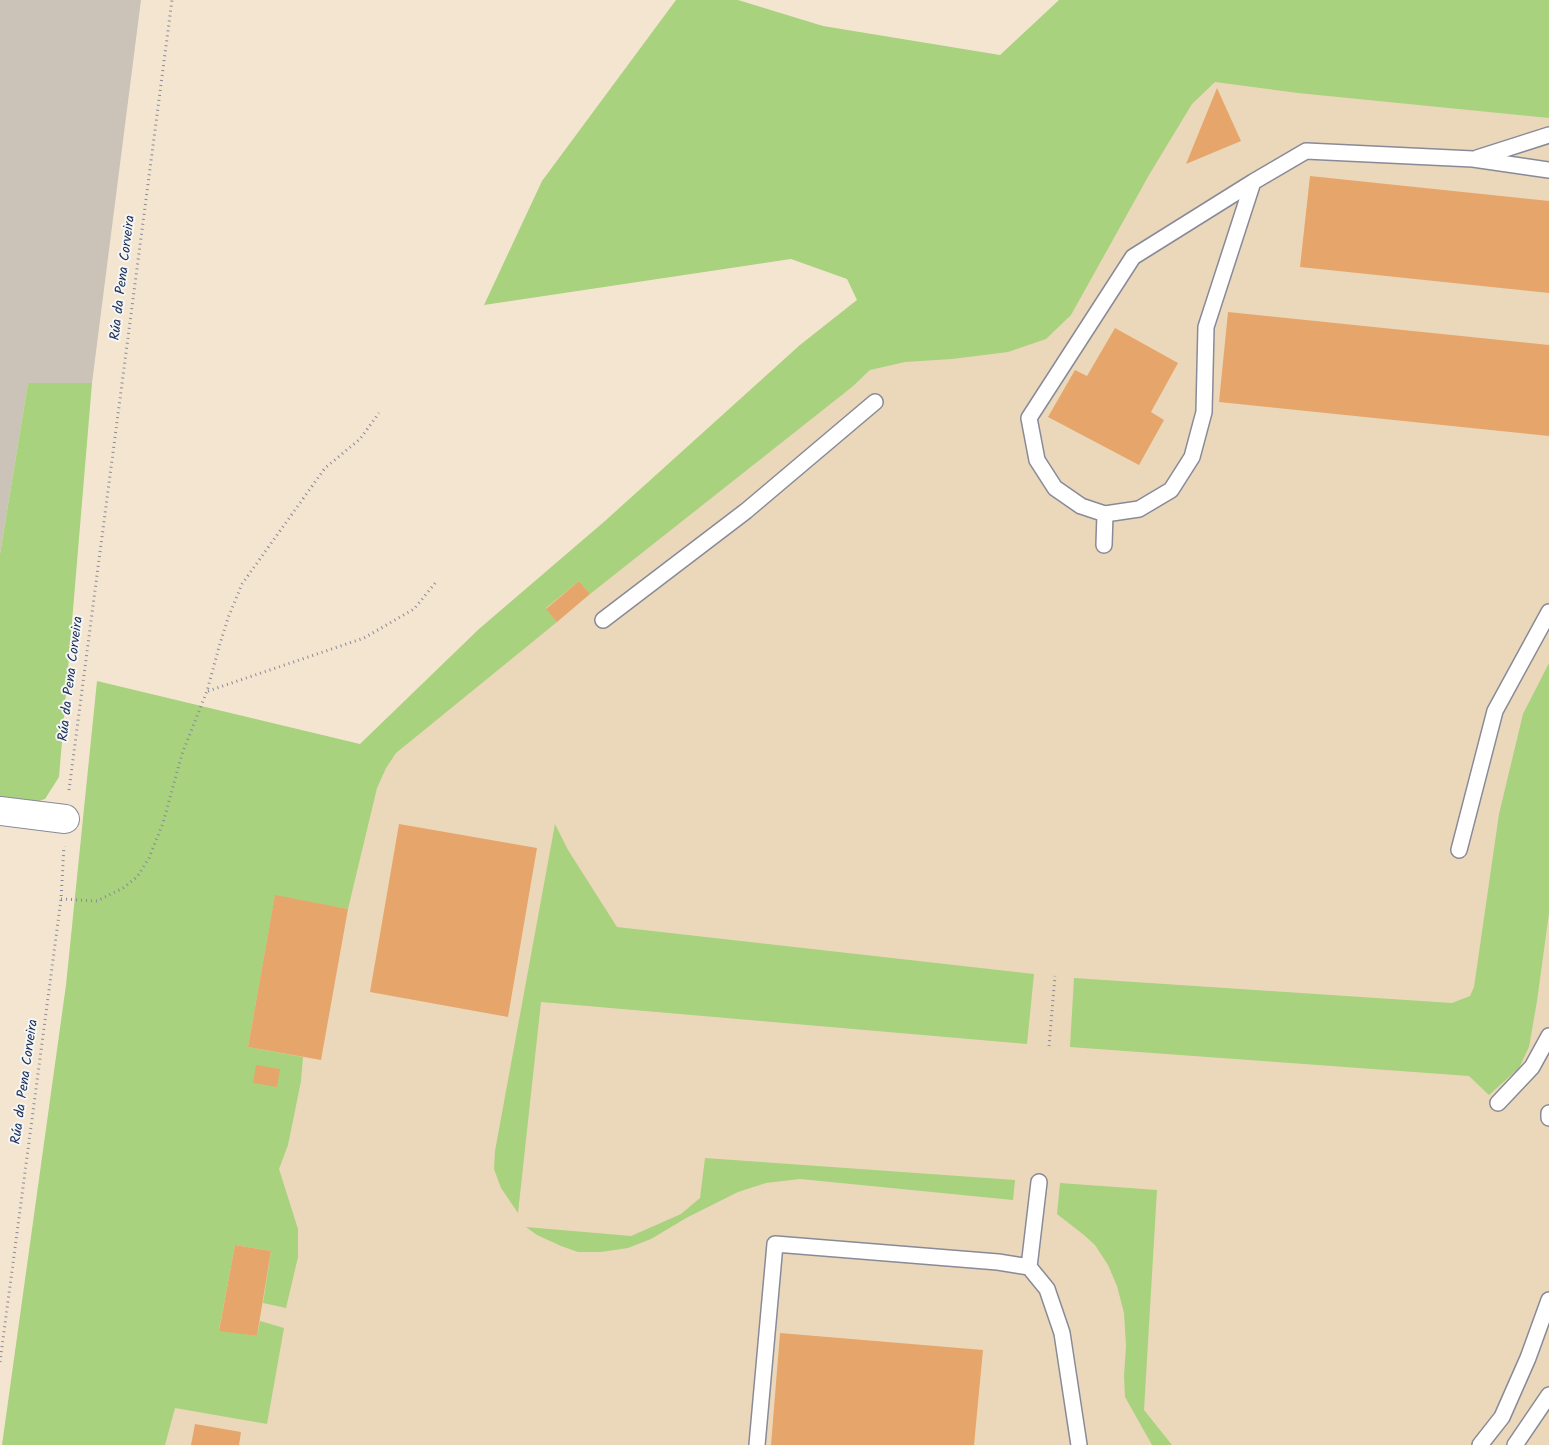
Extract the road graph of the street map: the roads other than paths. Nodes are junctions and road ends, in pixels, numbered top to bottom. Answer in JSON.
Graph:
{"nodes":[{"id":1,"x":1549,"y":135,"type":"edge"},
{"id":2,"x":1473,"y":159,"type":"junction"},
{"id":3,"x":1549,"y":170,"type":"edge"},
{"id":4,"x":1253,"y":182,"type":"junction"},
{"id":5,"x":875,"y":402,"type":"dead end"},
{"id":6,"x":1105,"y":514,"type":"junction"},
{"id":7,"x":1104,"y":545,"type":"dead end"},
{"id":8,"x":1549,"y":612,"type":"edge"},
{"id":9,"x":603,"y":620,"type":"dead end"},
{"id":10,"x":0,"y":810,"type":"edge"},
{"id":11,"x":65,"y":820,"type":"road end"},
{"id":12,"x":1460,"y":850,"type":"dead end"},
{"id":13,"x":1549,"y":1036,"type":"edge"},
{"id":14,"x":1498,"y":1103,"type":"dead end"},
{"id":15,"x":1549,"y":1113,"type":"edge"},
{"id":16,"x":1549,"y":1118,"type":"edge"},
{"id":17,"x":1039,"y":1182,"type":"dead end"},
{"id":18,"x":1029,"y":1267,"type":"junction"},
{"id":19,"x":1549,"y":1300,"type":"edge"},
{"id":20,"x":1549,"y":1396,"type":"edge"},
{"id":21,"x":757,"y":1445,"type":"edge"},
{"id":22,"x":1079,"y":1445,"type":"edge"},
{"id":23,"x":1480,"y":1445,"type":"edge"},
{"id":24,"x":1515,"y":1445,"type":"edge"}],
"edges":[{"from":1,"to":2,"type":"lane"},
{"from":2,"to":3,"type":"lane"},
{"from":2,"to":4,"type":"lane"},
{"from":4,"to":6,"type":"lane"},
{"from":4,"to":6,"type":"lane"},
{"from":5,"to":9,"type":"lane"},
{"from":6,"to":7,"type":"lane"},
{"from":8,"to":12,"type":"lane"},
{"from":10,"to":11,"type":"street"},
{"from":13,"to":14,"type":"lane"},
{"from":15,"to":16,"type":"lane"},
{"from":17,"to":18,"type":"lane"},
{"from":18,"to":21,"type":"lane"},
{"from":18,"to":22,"type":"lane"},
{"from":19,"to":23,"type":"lane"},
{"from":20,"to":24,"type":"lane"}]}
